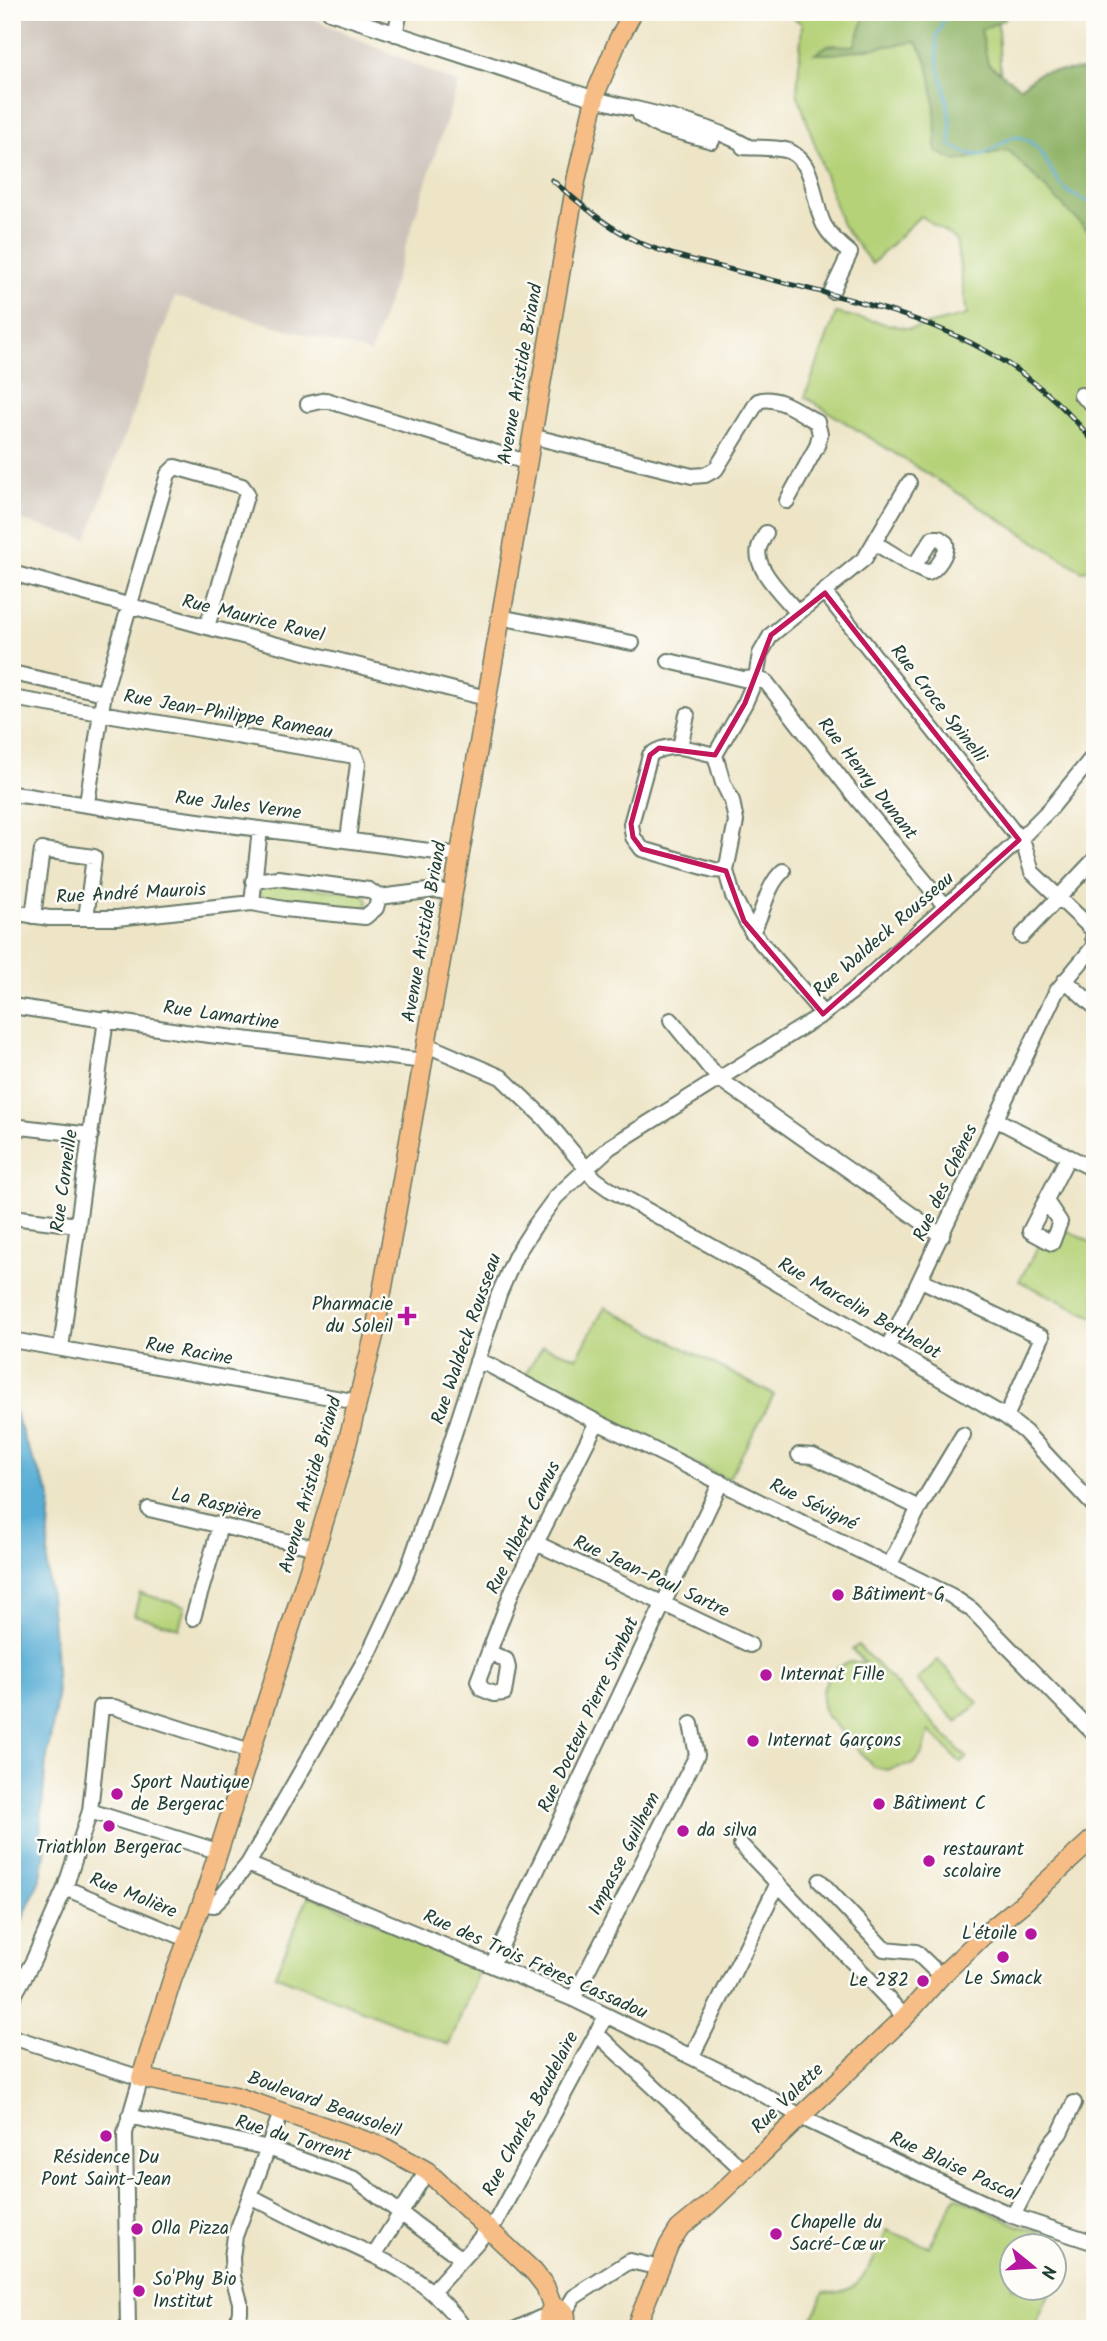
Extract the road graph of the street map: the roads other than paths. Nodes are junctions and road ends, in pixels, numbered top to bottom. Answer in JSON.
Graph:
{"nodes":[{"id":1,"x":330,"y":12,"type":"edge"},
{"id":2,"x":400,"y":12,"type":"edge"},
{"id":3,"x":633,"y":12,"type":"edge"},
{"id":4,"x":395,"y":34,"type":"junction"},
{"id":5,"x":595,"y":99,"type":"junction"},
{"id":6,"x":832,"y":291,"type":"dead end"},
{"id":7,"x":1080,"y":395,"type":"dead end"},
{"id":8,"x":308,"y":404,"type":"dead end"},
{"id":9,"x":1095,"y":406,"type":"edge"},
{"id":10,"x":531,"y":436,"type":"junction"},
{"id":11,"x":526,"y":462,"type":"junction"},
{"id":12,"x":909,"y":483,"type":"dead end"},
{"id":13,"x":787,"y":501,"type":"dead end"},
{"id":14,"x":766,"y":533,"type":"dead end"},
{"id":15,"x":875,"y":543,"type":"junction"},
{"id":16,"x":914,"y":566,"type":"dead end"},
{"id":17,"x":12,"y":573,"type":"edge"},
{"id":18,"x":825,"y":593,"type":"junction"},
{"id":19,"x":128,"y":606,"type":"junction"},
{"id":20,"x":797,"y":612,"type":"junction"},
{"id":21,"x":499,"y":617,"type":"junction"},
{"id":22,"x":207,"y":627,"type":"junction"},
{"id":23,"x":632,"y":643,"type":"dead end"},
{"id":24,"x":669,"y":661,"type":"dead end"},
{"id":25,"x":12,"y":673,"type":"edge"},
{"id":26,"x":755,"y":678,"type":"junction"},
{"id":27,"x":104,"y":692,"type":"junction"},
{"id":28,"x":12,"y":698,"type":"edge"},
{"id":29,"x":486,"y":698,"type":"junction"},
{"id":30,"x":101,"y":712,"type":"junction"},
{"id":31,"x":687,"y":715,"type":"dead end"},
{"id":32,"x":680,"y":747,"type":"junction"},
{"id":33,"x":1095,"y":754,"type":"edge"},
{"id":34,"x":715,"y":755,"type":"junction"},
{"id":35,"x":12,"y":794,"type":"edge"},
{"id":36,"x":87,"y":803,"type":"junction"},
{"id":37,"x":260,"y":829,"type":"junction"},
{"id":38,"x":348,"y":839,"type":"junction"},
{"id":39,"x":1019,"y":840,"type":"junction"},
{"id":40,"x":460,"y":855,"type":"junction"},
{"id":41,"x":1095,"y":859,"type":"edge"},
{"id":42,"x":726,"y":871,"type":"junction"},
{"id":43,"x":783,"y":871,"type":"dead end"},
{"id":44,"x":253,"y":881,"type":"junction"},
{"id":45,"x":453,"y":894,"type":"junction"},
{"id":46,"x":379,"y":897,"type":"junction"},
{"id":47,"x":1058,"y":898,"type":"junction"},
{"id":48,"x":251,"y":903,"type":"junction"},
{"id":49,"x":946,"y":907,"type":"junction"},
{"id":50,"x":12,"y":912,"type":"edge"},
{"id":51,"x":33,"y":916,"type":"junction"},
{"id":52,"x":86,"y":918,"type":"junction"},
{"id":53,"x":752,"y":932,"type":"junction"},
{"id":54,"x":1095,"y":932,"type":"edge"},
{"id":55,"x":1022,"y":936,"type":"dead end"},
{"id":56,"x":1095,"y":944,"type":"edge"},
{"id":57,"x":1065,"y":980,"type":"junction"},
{"id":58,"x":12,"y":1006,"type":"edge"},
{"id":59,"x":1095,"y":1007,"type":"edge"},
{"id":60,"x":823,"y":1014,"type":"junction"},
{"id":61,"x":106,"y":1019,"type":"junction"},
{"id":62,"x":671,"y":1020,"type":"dead end"},
{"id":63,"x":425,"y":1053,"type":"junction"},
{"id":64,"x":718,"y":1078,"type":"junction"},
{"id":65,"x":997,"y":1121,"type":"junction"},
{"id":66,"x":12,"y":1126,"type":"edge"},
{"id":67,"x":90,"y":1135,"type":"junction"},
{"id":68,"x":1068,"y":1157,"type":"junction"},
{"id":69,"x":1093,"y":1166,"type":"edge"},
{"id":70,"x":587,"y":1168,"type":"junction"},
{"id":71,"x":1046,"y":1201,"type":"dead end"},
{"id":72,"x":12,"y":1217,"type":"edge"},
{"id":73,"x":78,"y":1225,"type":"junction"},
{"id":74,"x":942,"y":1236,"type":"junction"},
{"id":75,"x":921,"y":1280,"type":"junction"},
{"id":76,"x":12,"y":1340,"type":"edge"},
{"id":77,"x":61,"y":1348,"type":"junction"},
{"id":78,"x":888,"y":1348,"type":"junction"},
{"id":79,"x":477,"y":1361,"type":"junction"},
{"id":80,"x":358,"y":1402,"type":"junction"},
{"id":81,"x":1006,"y":1417,"type":"junction"},
{"id":82,"x":597,"y":1422,"type":"junction"},
{"id":83,"x":963,"y":1435,"type":"dead end"},
{"id":84,"x":799,"y":1455,"type":"dead end"},
{"id":85,"x":721,"y":1482,"type":"junction"},
{"id":86,"x":1095,"y":1507,"type":"edge"},
{"id":87,"x":919,"y":1508,"type":"junction"},
{"id":88,"x":149,"y":1510,"type":"dead end"},
{"id":89,"x":220,"y":1526,"type":"junction"},
{"id":90,"x":536,"y":1543,"type":"junction"},
{"id":91,"x":316,"y":1549,"type":"junction"},
{"id":92,"x":890,"y":1564,"type":"junction"},
{"id":93,"x":662,"y":1603,"type":"junction"},
{"id":94,"x":193,"y":1618,"type":"dead end"},
{"id":95,"x":750,"y":1645,"type":"dead end"},
{"id":96,"x":489,"y":1652,"type":"dead end"},
{"id":97,"x":691,"y":1724,"type":"dead end"},
{"id":98,"x":1095,"y":1735,"type":"edge"},
{"id":99,"x":250,"y":1751,"type":"junction"},
{"id":100,"x":90,"y":1811,"type":"junction"},
{"id":101,"x":1095,"y":1837,"type":"edge"},
{"id":102,"x":741,"y":1845,"type":"dead end"},
{"id":103,"x":217,"y":1852,"type":"junction"},
{"id":104,"x":248,"y":1864,"type":"junction"},
{"id":105,"x":820,"y":1881,"type":"dead end"},
{"id":106,"x":778,"y":1883,"type":"junction"},
{"id":107,"x":65,"y":1888,"type":"junction"},
{"id":108,"x":201,"y":1903,"type":"junction"},
{"id":109,"x":1022,"y":1904,"type":"junction"},
{"id":110,"x":187,"y":1939,"type":"junction"},
{"id":111,"x":492,"y":1965,"type":"junction"},
{"id":112,"x":941,"y":1976,"type":"junction"},
{"id":113,"x":924,"y":1997,"type":"junction"},
{"id":114,"x":12,"y":1998,"type":"edge"},
{"id":115,"x":573,"y":1999,"type":"junction"},
{"id":116,"x":606,"y":2015,"type":"junction"},
{"id":117,"x":905,"y":2017,"type":"junction"},
{"id":118,"x":596,"y":2033,"type":"junction"},
{"id":119,"x":12,"y":2037,"type":"edge"},
{"id":120,"x":692,"y":2056,"type":"junction"},
{"id":121,"x":141,"y":2078,"type":"junction"},
{"id":122,"x":1074,"y":2103,"type":"dead end"},
{"id":123,"x":281,"y":2113,"type":"junction"},
{"id":124,"x":129,"y":2116,"type":"junction"},
{"id":125,"x":800,"y":2117,"type":"junction"},
{"id":126,"x":268,"y":2148,"type":"junction"},
{"id":127,"x":427,"y":2171,"type":"junction"},
{"id":128,"x":744,"y":2171,"type":"junction"},
{"id":129,"x":250,"y":2196,"type":"junction"},
{"id":130,"x":400,"y":2213,"type":"junction"},
{"id":131,"x":1013,"y":2216,"type":"junction"},
{"id":132,"x":489,"y":2230,"type":"junction"},
{"id":133,"x":1095,"y":2243,"type":"edge"},
{"id":134,"x":375,"y":2254,"type":"junction"},
{"id":135,"x":462,"y":2259,"type":"junction"},
{"id":136,"x":660,"y":2268,"type":"junction"},
{"id":137,"x":432,"y":2292,"type":"junction"},
{"id":138,"x":561,"y":2318,"type":"edge"},
{"id":139,"x":128,"y":2329,"type":"edge"},
{"id":140,"x":236,"y":2329,"type":"edge"},
{"id":141,"x":465,"y":2329,"type":"edge"},
{"id":142,"x":516,"y":2329,"type":"edge"},
{"id":143,"x":635,"y":2329,"type":"edge"}],
"edges":[{"from":1,"to":4,"type":"street"},
{"from":2,"to":4,"type":"street"},
{"from":3,"to":5,"type":"main road","name":"Avenue Aristide Briand"},
{"from":4,"to":5,"type":"street"},
{"from":5,"to":6,"type":"street"},
{"from":5,"to":10,"type":"main road","name":"Avenue Aristide Briand"},
{"from":7,"to":9,"type":"street"},
{"from":8,"to":11,"type":"street"},
{"from":10,"to":11,"type":"main road","name":"Avenue Aristide Briand"},
{"from":10,"to":13,"type":"street"},
{"from":11,"to":21,"type":"main road","name":"Avenue Aristide Briand"},
{"from":12,"to":15,"type":"street"},
{"from":14,"to":20,"type":"street"},
{"from":15,"to":16,"type":"street"},
{"from":15,"to":18,"type":"street"},
{"from":17,"to":19,"type":"street","name":"Rue Maurice Ravel"},
{"from":18,"to":20,"type":"street"},
{"from":18,"to":39,"type":"street","name":"Rue Croce Spinelli"},
{"from":19,"to":22,"type":"street","name":"Rue Maurice Ravel"},
{"from":19,"to":22,"type":"street"},
{"from":19,"to":27,"type":"street"},
{"from":20,"to":26,"type":"street"},
{"from":21,"to":23,"type":"street"},
{"from":21,"to":29,"type":"main road","name":"Avenue Aristide Briand"},
{"from":22,"to":29,"type":"street","name":"Rue Maurice Ravel"},
{"from":24,"to":26,"type":"street"},
{"from":25,"to":27,"type":"street","name":"Rue Jean-Philippe Rameau"},
{"from":26,"to":34,"type":"street"},
{"from":26,"to":49,"type":"street","name":"Rue Henry Dunant"},
{"from":27,"to":30,"type":"street"},
{"from":28,"to":30,"type":"street","name":"Rue Jean-Philippe Rameau"},
{"from":29,"to":40,"type":"main road","name":"Avenue Aristide Briand"},
{"from":30,"to":36,"type":"street"},
{"from":30,"to":38,"type":"street","name":"Rue Jean-Philippe Rameau"},
{"from":31,"to":32,"type":"street"},
{"from":32,"to":34,"type":"street"},
{"from":32,"to":42,"type":"street"},
{"from":33,"to":39,"type":"street","name":"Rue Waldeck Rousseau"},
{"from":34,"to":42,"type":"street"},
{"from":35,"to":36,"type":"street","name":"Rue Jules Verne"},
{"from":36,"to":37,"type":"street","name":"Rue Jules Verne"},
{"from":37,"to":38,"type":"street","name":"Rue Jules Verne"},
{"from":37,"to":44,"type":"street"},
{"from":38,"to":40,"type":"street","name":"Rue Jules Verne"},
{"from":39,"to":47,"type":"street","name":"Rue Croce Spinelli"},
{"from":39,"to":49,"type":"street","name":"Rue Waldeck Rousseau"},
{"from":40,"to":45,"type":"main road","name":"Avenue Aristide Briand"},
{"from":41,"to":47,"type":"street"},
{"from":42,"to":53,"type":"street"},
{"from":43,"to":53,"type":"street"},
{"from":44,"to":46,"type":"street"},
{"from":44,"to":48,"type":"street"},
{"from":45,"to":46,"type":"street"},
{"from":45,"to":63,"type":"main road","name":"Avenue Aristide Briand"},
{"from":46,"to":48,"type":"street","name":"Rue André Maurois"},
{"from":47,"to":54,"type":"street","name":"Rue Croce Spinelli"},
{"from":47,"to":55,"type":"street"},
{"from":48,"to":52,"type":"street","name":"Rue André Maurois"},
{"from":49,"to":60,"type":"street","name":"Rue Waldeck Rousseau"},
{"from":50,"to":51,"type":"street","name":"Rue André Maurois"},
{"from":51,"to":52,"type":"street","name":"Rue André Maurois"},
{"from":51,"to":52,"type":"street"},
{"from":53,"to":60,"type":"street"},
{"from":54,"to":56,"type":"street"},
{"from":56,"to":57,"type":"street","name":"Rue des Chênes"},
{"from":57,"to":59,"type":"street"},
{"from":57,"to":65,"type":"street","name":"Rue des Chênes"},
{"from":58,"to":61,"type":"street","name":"Rue Lamartine"},
{"from":60,"to":64,"type":"street","name":"Rue Waldeck Rousseau"},
{"from":61,"to":63,"type":"street","name":"Rue Lamartine"},
{"from":61,"to":67,"type":"street","name":"Rue Corneille"},
{"from":62,"to":64,"type":"street"},
{"from":63,"to":70,"type":"street","name":"Rue Lamartine"},
{"from":63,"to":80,"type":"main road","name":"Avenue Aristide Briand"},
{"from":64,"to":70,"type":"street","name":"Rue Waldeck Rousseau"},
{"from":64,"to":74,"type":"street"},
{"from":65,"to":68,"type":"street"},
{"from":65,"to":74,"type":"street","name":"Rue des Chênes"},
{"from":66,"to":67,"type":"street"},
{"from":67,"to":73,"type":"street","name":"Rue Corneille"},
{"from":68,"to":69,"type":"street"},
{"from":68,"to":71,"type":"street"},
{"from":70,"to":78,"type":"street","name":"Rue Marcelin Berthelot"},
{"from":70,"to":79,"type":"street","name":"Rue Waldeck Rousseau"},
{"from":72,"to":73,"type":"street"},
{"from":73,"to":77,"type":"street","name":"Rue Corneille"},
{"from":74,"to":75,"type":"street","name":"Rue des Chênes"},
{"from":75,"to":78,"type":"street","name":"Rue des Chênes"},
{"from":75,"to":81,"type":"street"},
{"from":76,"to":77,"type":"street","name":"Rue Racine"},
{"from":77,"to":80,"type":"street","name":"Rue Racine"},
{"from":78,"to":81,"type":"street","name":"Rue Marcelin Berthelot"},
{"from":79,"to":82,"type":"street","name":"Rue Sévigné"},
{"from":79,"to":104,"type":"street","name":"Rue Waldeck Rousseau"},
{"from":80,"to":91,"type":"main road","name":"Avenue Aristide Briand"},
{"from":81,"to":86,"type":"street","name":"Rue Marcelin Berthelot"},
{"from":82,"to":85,"type":"street","name":"Rue Sévigné"},
{"from":82,"to":90,"type":"street","name":"Rue Albert Camus"},
{"from":83,"to":87,"type":"street"},
{"from":84,"to":87,"type":"street"},
{"from":85,"to":92,"type":"street","name":"Rue Sévigné"},
{"from":85,"to":93,"type":"street","name":"Rue Docteur Pierre Simbat"},
{"from":87,"to":92,"type":"street"},
{"from":88,"to":89,"type":"street","name":"La Raspière"},
{"from":89,"to":91,"type":"street","name":"La Raspière"},
{"from":89,"to":94,"type":"street"},
{"from":90,"to":93,"type":"street","name":"Rue Jean-Paul Sartre"},
{"from":90,"to":96,"type":"street","name":"Rue Albert Camus"},
{"from":91,"to":99,"type":"main road","name":"Avenue Aristide Briand"},
{"from":92,"to":98,"type":"street","name":"Rue Sévigné"},
{"from":93,"to":95,"type":"street","name":"Rue Jean-Paul Sartre"},
{"from":93,"to":111,"type":"street","name":"Rue Docteur Pierre Simbat"},
{"from":97,"to":115,"type":"street","name":"Impasse Guilhem"},
{"from":99,"to":100,"type":"street"},
{"from":99,"to":103,"type":"main road","name":"Avenue Aristide Briand"},
{"from":100,"to":103,"type":"street"},
{"from":100,"to":107,"type":"street"},
{"from":101,"to":109,"type":"main road","name":"Rue Valette"},
{"from":102,"to":106,"type":"street"},
{"from":103,"to":108,"type":"main road","name":"Avenue Aristide Briand"},
{"from":104,"to":108,"type":"street","name":"Rue Waldeck Rousseau"},
{"from":104,"to":111,"type":"street","name":"Rue des Trois Frères Cassadou"},
{"from":105,"to":112,"type":"street"},
{"from":106,"to":117,"type":"street"},
{"from":106,"to":120,"type":"street"},
{"from":107,"to":110,"type":"street","name":"Rue Molière"},
{"from":107,"to":114,"type":"street"},
{"from":108,"to":110,"type":"main road","name":"Avenue Aristide Briand"},
{"from":109,"to":112,"type":"main road","name":"Rue Valette"},
{"from":109,"to":113,"type":"main road","name":"Rue Valette"},
{"from":110,"to":121,"type":"main road","name":"Avenue Aristide Briand"},
{"from":111,"to":115,"type":"street","name":"Rue des Trois Frères Cassadou"},
{"from":112,"to":113,"type":"main road","name":"Rue Valette"},
{"from":113,"to":117,"type":"main road","name":"Rue Valette"},
{"from":115,"to":116,"type":"street","name":"Rue des Trois Frères Cassadou"},
{"from":116,"to":118,"type":"street","name":"Rue Charles Baudelaire"},
{"from":116,"to":120,"type":"street","name":"Rue des Trois Frères Cassadou"},
{"from":117,"to":125,"type":"main road","name":"Rue Valette"},
{"from":118,"to":128,"type":"street"},
{"from":118,"to":132,"type":"street","name":"Rue Charles Baudelaire"},
{"from":119,"to":121,"type":"street"},
{"from":120,"to":125,"type":"street","name":"Rue des Trois Frères Cassadou"},
{"from":121,"to":123,"type":"main road","name":"Boulevard Beausoleil"},
{"from":121,"to":124,"type":"street"},
{"from":122,"to":131,"type":"street"},
{"from":123,"to":126,"type":"street"},
{"from":123,"to":127,"type":"main road","name":"Boulevard Beausoleil"},
{"from":124,"to":126,"type":"street","name":"Rue du Torrent"},
{"from":124,"to":139,"type":"street"},
{"from":125,"to":128,"type":"main road","name":"Rue Valette"},
{"from":125,"to":131,"type":"street","name":"Rue Blaise Pascal"},
{"from":126,"to":129,"type":"street"},
{"from":126,"to":130,"type":"street","name":"Rue du Torrent"},
{"from":127,"to":130,"type":"street"},
{"from":127,"to":132,"type":"main road","name":"Boulevard Beausoleil"},
{"from":128,"to":136,"type":"main road","name":"Rue Valette"},
{"from":129,"to":134,"type":"street"},
{"from":129,"to":140,"type":"street"},
{"from":130,"to":134,"type":"street"},
{"from":130,"to":135,"type":"street","name":"Rue du Torrent"},
{"from":131,"to":133,"type":"street","name":"Rue Blaise Pascal"},
{"from":132,"to":135,"type":"street","name":"Rue Charles Baudelaire"},
{"from":132,"to":138,"type":"main road","name":"Boulevard Beausoleil"},
{"from":134,"to":137,"type":"street"},
{"from":135,"to":137,"type":"street","name":"Rue Charles Baudelaire"},
{"from":136,"to":138,"type":"street"},
{"from":136,"to":143,"type":"main road"},
{"from":137,"to":141,"type":"street"},
{"from":138,"to":142,"type":"street"}]}
